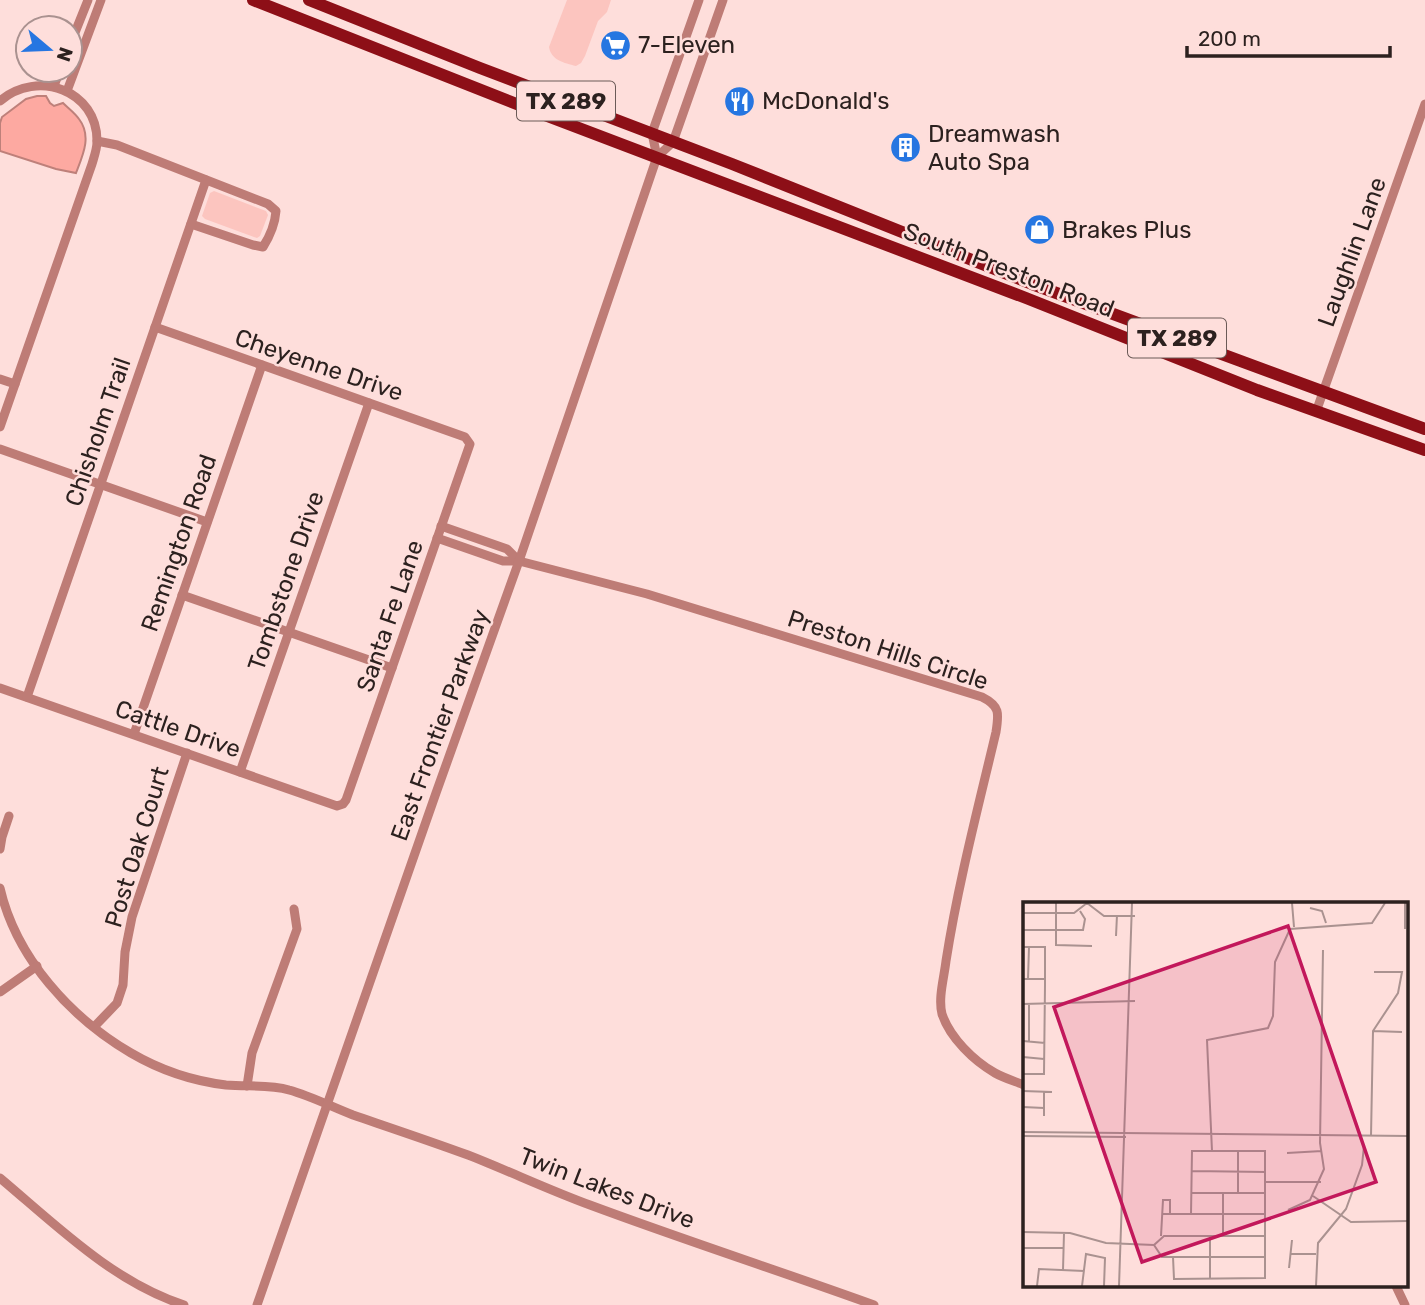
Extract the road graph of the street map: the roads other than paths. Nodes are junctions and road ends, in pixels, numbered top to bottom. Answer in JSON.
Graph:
{"nodes":[{"id":1,"x":101,"y":0,"type":"edge"},
{"id":2,"x":253,"y":0,"type":"edge"},
{"id":3,"x":309,"y":0,"type":"edge"},
{"id":4,"x":699,"y":0,"type":"edge"},
{"id":5,"x":723,"y":0,"type":"edge"},
{"id":6,"x":84,"y":38,"type":"edge"},
{"id":7,"x":417,"y":43,"type":"junction"},
{"id":8,"x":410,"y":62,"type":"junction"},
{"id":9,"x":69,"y":84,"type":"edge"},
{"id":10,"x":54,"y":86,"type":"joint"},
{"id":11,"x":67,"y":91,"type":"junction"},
{"id":12,"x":0,"y":101,"type":"edge"},
{"id":13,"x":1425,"y":104,"type":"edge"},
{"id":14,"x":652,"y":133,"type":"junction"},
{"id":15,"x":97,"y":141,"type":"junction"},
{"id":16,"x":673,"y":142,"type":"junction"},
{"id":17,"x":657,"y":158,"type":"junction"},
{"id":18,"x":206,"y":180,"type":"junction"},
{"id":19,"x":191,"y":224,"type":"junction"},
{"id":20,"x":155,"y":327,"type":"junction"},
{"id":21,"x":262,"y":365,"type":"junction"},
{"id":22,"x":0,"y":379,"type":"edge"},
{"id":23,"x":15,"y":384,"type":"junction"},
{"id":24,"x":1323,"y":393,"type":"junction"},
{"id":25,"x":369,"y":403,"type":"junction"},
{"id":26,"x":1316,"y":412,"type":"junction"},
{"id":27,"x":0,"y":427,"type":"edge"},
{"id":28,"x":1425,"y":429,"type":"edge"},
{"id":29,"x":469,"y":440,"type":"joint"},
{"id":30,"x":0,"y":449,"type":"edge"},
{"id":31,"x":1425,"y":450,"type":"edge"},
{"id":32,"x":100,"y":485,"type":"junction"},
{"id":33,"x":207,"y":522,"type":"junction"},
{"id":34,"x":441,"y":526,"type":"junction"},
{"id":35,"x":437,"y":538,"type":"junction"},
{"id":36,"x":519,"y":561,"type":"junction"},
{"id":37,"x":182,"y":595,"type":"junction"},
{"id":38,"x":289,"y":632,"type":"junction"},
{"id":39,"x":392,"y":668,"type":"junction"},
{"id":40,"x":0,"y":688,"type":"edge"},
{"id":41,"x":27,"y":697,"type":"junction"},
{"id":42,"x":134,"y":734,"type":"junction"},
{"id":43,"x":187,"y":753,"type":"junction"},
{"id":44,"x":240,"y":772,"type":"junction"},
{"id":45,"x":342,"y":804,"type":"joint"},
{"id":46,"x":9,"y":816,"type":"dead end"},
{"id":47,"x":0,"y":849,"type":"edge"},
{"id":48,"x":0,"y":888,"type":"edge"},
{"id":49,"x":294,"y":909,"type":"dead end"},
{"id":50,"x":37,"y":967,"type":"junction"},
{"id":51,"x":0,"y":992,"type":"edge"},
{"id":52,"x":93,"y":1027,"type":"junction"},
{"id":53,"x":1023,"y":1085,"type":"edge"},
{"id":54,"x":247,"y":1086,"type":"junction"},
{"id":55,"x":327,"y":1105,"type":"junction"},
{"id":56,"x":0,"y":1178,"type":"edge"},
{"id":57,"x":1397,"y":1288,"type":"edge"},
{"id":58,"x":184,"y":1305,"type":"edge"},
{"id":59,"x":257,"y":1305,"type":"edge"},
{"id":60,"x":874,"y":1305,"type":"edge"},
{"id":61,"x":1405,"y":1305,"type":"edge"}],
"edges":[{"from":1,"to":6,"type":"street"},
{"from":2,"to":8,"type":"main road","number":"TX 289"},
{"from":3,"to":7,"type":"main road","number":"TX 289"},
{"from":4,"to":14,"type":"street"},
{"from":5,"to":16,"type":"street"},
{"from":7,"to":8,"type":"main road"},
{"from":7,"to":14,"type":"main road","number":"TX 289"},
{"from":8,"to":17,"type":"main road","number":"TX 289"},
{"from":9,"to":11,"type":"street"},
{"from":10,"to":11,"type":"street"},
{"from":10,"to":12,"type":"street"},
{"from":11,"to":15,"type":"street"},
{"from":13,"to":24,"type":"street","name":"Laughlin Lane"},
{"from":14,"to":16,"type":"main road","number":"TX 289"},
{"from":14,"to":17,"type":"street"},
{"from":15,"to":18,"type":"street"},
{"from":15,"to":23,"type":"street"},
{"from":16,"to":17,"type":"street"},
{"from":16,"to":24,"type":"main road","name":"South Preston Road","number":"TX 289"},
{"from":17,"to":26,"type":"main road","name":"South Preston Road","number":"TX 289"},
{"from":17,"to":36,"type":"street","name":"East Frontier Parkway"},
{"from":18,"to":19,"type":"street","name":"Chisholm Trail"},
{"from":18,"to":19,"type":"street"},
{"from":19,"to":20,"type":"street","name":"Chisholm Trail"},
{"from":20,"to":21,"type":"street","name":"Cheyenne Drive"},
{"from":20,"to":32,"type":"street","name":"Chisholm Trail"},
{"from":21,"to":25,"type":"street","name":"Cheyenne Drive"},
{"from":21,"to":33,"type":"street","name":"Remington Road"},
{"from":22,"to":23,"type":"street"},
{"from":23,"to":27,"type":"street"},
{"from":24,"to":26,"type":"street","name":"Laughlin Lane"},
{"from":24,"to":28,"type":"main road","name":"South Preston Road","number":"TX 289"},
{"from":25,"to":29,"type":"street","name":"Cheyenne Drive"},
{"from":25,"to":38,"type":"street","name":"Tombstone Drive"},
{"from":26,"to":31,"type":"main road","name":"South Preston Road","number":"TX 289"},
{"from":29,"to":34,"type":"street","name":"Santa Fe Lane"},
{"from":30,"to":32,"type":"street"},
{"from":32,"to":33,"type":"street"},
{"from":32,"to":41,"type":"street","name":"Chisholm Trail"},
{"from":33,"to":37,"type":"street","name":"Remington Road"},
{"from":34,"to":35,"type":"street","name":"Santa Fe Lane"},
{"from":34,"to":36,"type":"street"},
{"from":35,"to":36,"type":"street"},
{"from":35,"to":39,"type":"street","name":"Santa Fe Lane"},
{"from":36,"to":53,"type":"street","name":"Preston Hills Circle"},
{"from":36,"to":55,"type":"street","name":"East Frontier Parkway"},
{"from":37,"to":38,"type":"street"},
{"from":37,"to":42,"type":"street","name":"Remington Road"},
{"from":38,"to":39,"type":"street"},
{"from":38,"to":44,"type":"street","name":"Tombstone Drive"},
{"from":39,"to":45,"type":"street","name":"Santa Fe Lane"},
{"from":40,"to":41,"type":"street","name":"Cattle Drive"},
{"from":41,"to":42,"type":"street","name":"Cattle Drive"},
{"from":42,"to":43,"type":"street","name":"Cattle Drive"},
{"from":43,"to":44,"type":"street","name":"Cattle Drive"},
{"from":43,"to":52,"type":"street","name":"Post Oak Court"},
{"from":44,"to":45,"type":"street","name":"Cattle Drive"},
{"from":46,"to":47,"type":"street"},
{"from":48,"to":50,"type":"street","name":"Twin Lakes Drive"},
{"from":49,"to":54,"type":"street"},
{"from":50,"to":51,"type":"street"},
{"from":50,"to":52,"type":"street","name":"Twin Lakes Drive"},
{"from":52,"to":54,"type":"street","name":"Twin Lakes Drive"},
{"from":54,"to":55,"type":"street","name":"Twin Lakes Drive"},
{"from":55,"to":59,"type":"street","name":"East Frontier Parkway"},
{"from":55,"to":60,"type":"street","name":"Twin Lakes Drive"},
{"from":56,"to":58,"type":"street"},
{"from":57,"to":61,"type":"street"}]}
